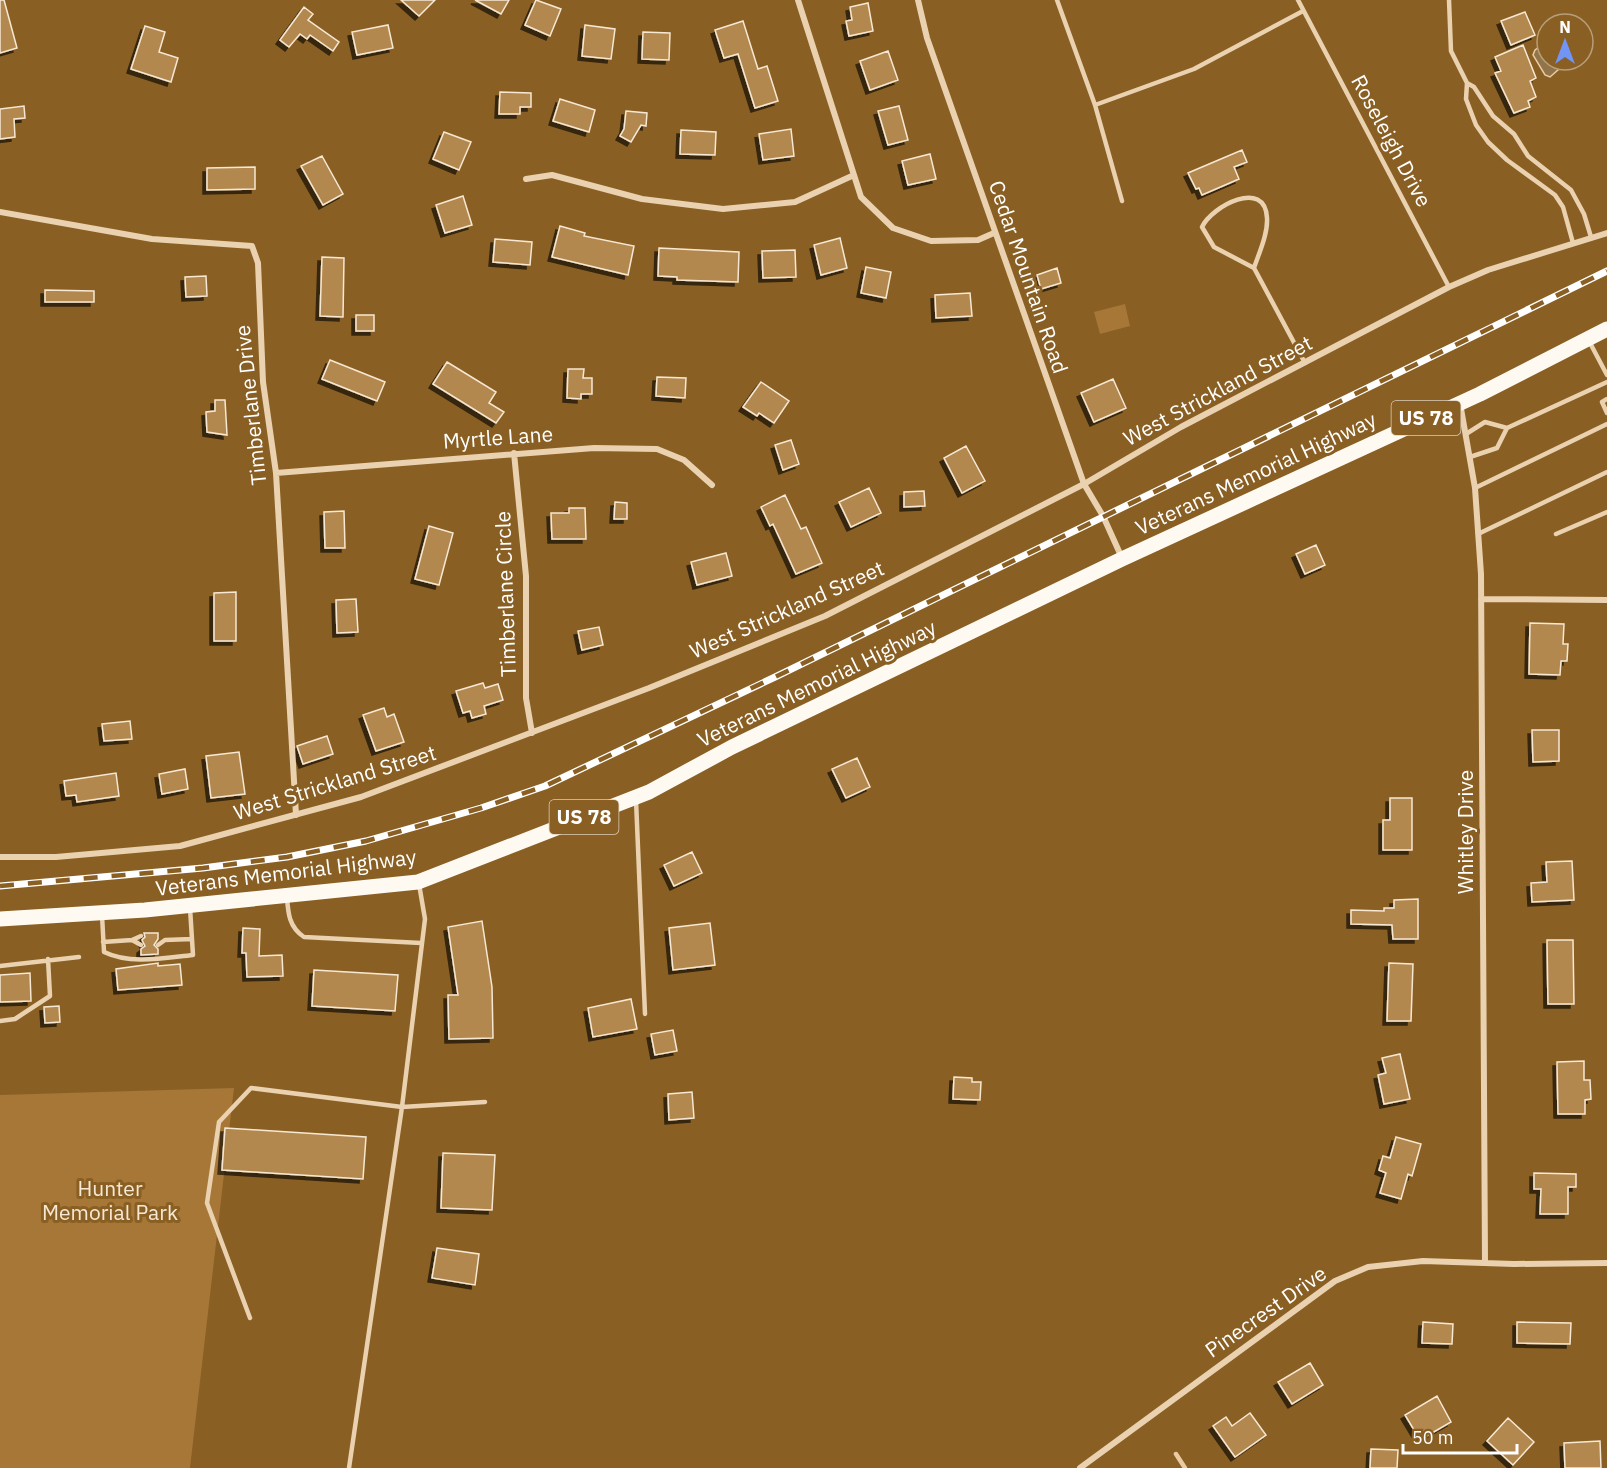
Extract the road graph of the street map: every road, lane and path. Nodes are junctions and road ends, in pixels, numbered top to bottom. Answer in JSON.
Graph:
{"nodes":[{"id":1,"x":798,"y":0,"type":"edge"},
{"id":2,"x":918,"y":0,"type":"edge"},
{"id":3,"x":1057,"y":0,"type":"edge"},
{"id":4,"x":1298,"y":0,"type":"edge"},
{"id":5,"x":1449,"y":0,"type":"edge"},
{"id":6,"x":1303,"y":11,"type":"junction"},
{"id":7,"x":1467,"y":83,"type":"junction"},
{"id":8,"x":1095,"y":105,"type":"junction"},
{"id":9,"x":854,"y":175,"type":"junction"},
{"id":10,"x":526,"y":179,"type":"dead end"},
{"id":11,"x":1122,"y":201,"type":"dead end"},
{"id":12,"x":0,"y":212,"type":"edge"},
{"id":13,"x":994,"y":233,"type":"junction"},
{"id":14,"x":1607,"y":233,"type":"edge"},
{"id":15,"x":1591,"y":237,"type":"junction"},
{"id":16,"x":1573,"y":243,"type":"junction"},
{"id":17,"x":1254,"y":268,"type":"junction"},
{"id":18,"x":1449,"y":287,"type":"junction"},
{"id":19,"x":1607,"y":329,"type":"edge"},
{"id":20,"x":1588,"y":339,"type":"junction"},
{"id":21,"x":1305,"y":363,"type":"junction"},
{"id":22,"x":1607,"y":375,"type":"edge"},
{"id":23,"x":1607,"y":382,"type":"edge"},
{"id":24,"x":1607,"y":399,"type":"edge"},
{"id":25,"x":1460,"y":403,"type":"junction"},
{"id":26,"x":1607,"y":413,"type":"edge"},
{"id":27,"x":1607,"y":424,"type":"edge"},
{"id":28,"x":1508,"y":428,"type":"junction"},
{"id":29,"x":1466,"y":434,"type":"junction"},
{"id":30,"x":514,"y":453,"type":"junction"},
{"id":31,"x":1470,"y":457,"type":"junction"},
{"id":32,"x":1607,"y":472,"type":"edge"},
{"id":33,"x":276,"y":473,"type":"junction"},
{"id":34,"x":1084,"y":484,"type":"junction"},
{"id":35,"x":712,"y":485,"type":"dead end"},
{"id":36,"x":1475,"y":488,"type":"junction"},
{"id":37,"x":1607,"y":512,"type":"edge"},
{"id":38,"x":1478,"y":534,"type":"junction"},
{"id":39,"x":1556,"y":534,"type":"dead end"},
{"id":40,"x":1122,"y":558,"type":"junction"},
{"id":41,"x":1481,"y":599,"type":"junction"},
{"id":42,"x":1607,"y":600,"type":"edge"},
{"id":43,"x":532,"y":733,"type":"junction"},
{"id":44,"x":636,"y":797,"type":"junction"},
{"id":45,"x":296,"y":815,"type":"junction"},
{"id":46,"x":0,"y":857,"type":"edge"},
{"id":47,"x":418,"y":882,"type":"junction"},
{"id":48,"x":287,"y":897,"type":"junction"},
{"id":49,"x":190,"y":906,"type":"junction"},
{"id":50,"x":102,"y":913,"type":"junction"},
{"id":51,"x":0,"y":919,"type":"edge"},
{"id":52,"x":141,"y":936,"type":"dead end"},
{"id":53,"x":158,"y":936,"type":"dead end"},
{"id":54,"x":192,"y":939,"type":"junction"},
{"id":55,"x":132,"y":940,"type":"junction"},
{"id":56,"x":165,"y":940,"type":"junction"},
{"id":57,"x":104,"y":942,"type":"junction"},
{"id":58,"x":422,"y":943,"type":"junction"},
{"id":59,"x":141,"y":945,"type":"dead end"},
{"id":60,"x":158,"y":945,"type":"dead end"},
{"id":61,"x":78,"y":957,"type":"dead end"},
{"id":62,"x":48,"y":959,"type":"junction"},
{"id":63,"x":0,"y":966,"type":"edge"},
{"id":64,"x":645,"y":1014,"type":"dead end"},
{"id":65,"x":0,"y":1021,"type":"edge"},
{"id":66,"x":485,"y":1102,"type":"dead end"},
{"id":67,"x":402,"y":1107,"type":"junction"},
{"id":68,"x":1485,"y":1263,"type":"junction"},
{"id":69,"x":1607,"y":1263,"type":"edge"},
{"id":70,"x":250,"y":1318,"type":"dead end"},
{"id":71,"x":349,"y":1468,"type":"edge"},
{"id":72,"x":1080,"y":1468,"type":"edge"}],
"edges":[{"from":1,"to":9,"type":"street"},
{"from":2,"to":13,"type":"street","name":"Cedar Mountain Road"},
{"from":3,"to":8,"type":"lane"},
{"from":4,"to":6,"type":"lane","name":"Roseleigh Drive"},
{"from":5,"to":7,"type":"lane"},
{"from":6,"to":8,"type":"lane"},
{"from":6,"to":18,"type":"lane","name":"Roseleigh Drive"},
{"from":7,"to":15,"type":"lane"},
{"from":7,"to":16,"type":"lane"},
{"from":8,"to":11,"type":"lane"},
{"from":9,"to":10,"type":"street"},
{"from":9,"to":13,"type":"street"},
{"from":12,"to":33,"type":"street","name":"Timberlane Drive"},
{"from":13,"to":34,"type":"street","name":"Cedar Mountain Road"},
{"from":14,"to":15,"type":"street","name":"West Strickland Street"},
{"from":15,"to":16,"type":"street","name":"West Strickland Street"},
{"from":16,"to":18,"type":"street","name":"West Strickland Street"},
{"from":17,"to":17,"type":"lane"},
{"from":17,"to":21,"type":"lane"},
{"from":18,"to":21,"type":"street","name":"West Strickland Street"},
{"from":19,"to":20,"type":"main road","name":"Veterans Memorial Highway","number":"US 78"},
{"from":20,"to":22,"type":"lane"},
{"from":20,"to":25,"type":"main road","name":"Veterans Memorial Highway","number":"US 78"},
{"from":21,"to":34,"type":"street","name":"West Strickland Street"},
{"from":23,"to":28,"type":"lane"},
{"from":24,"to":26,"type":"lane"},
{"from":25,"to":29,"type":"street","name":"Whitley Drive"},
{"from":25,"to":40,"type":"main road","name":"Veterans Memorial Highway","number":"US 78"},
{"from":27,"to":36,"type":"lane"},
{"from":28,"to":29,"type":"lane"},
{"from":28,"to":31,"type":"lane"},
{"from":29,"to":31,"type":"street","name":"Whitley Drive"},
{"from":30,"to":33,"type":"street","name":"Myrtle Lane"},
{"from":30,"to":35,"type":"street","name":"Myrtle Lane"},
{"from":30,"to":43,"type":"street","name":"Timberlane Circle"},
{"from":31,"to":36,"type":"street","name":"Whitley Drive"},
{"from":32,"to":38,"type":"lane"},
{"from":33,"to":45,"type":"street","name":"Timberlane Drive"},
{"from":34,"to":40,"type":"street","name":"Cedar Mountain Road"},
{"from":34,"to":43,"type":"street","name":"West Strickland Street"},
{"from":36,"to":38,"type":"street","name":"Whitley Drive"},
{"from":37,"to":39,"type":"lane"},
{"from":38,"to":41,"type":"street","name":"Whitley Drive"},
{"from":40,"to":44,"type":"main road","name":"Veterans Memorial Highway","number":"US 78"},
{"from":41,"to":42,"type":"street"},
{"from":41,"to":68,"type":"street","name":"Whitley Drive"},
{"from":43,"to":45,"type":"street","name":"West Strickland Street"},
{"from":44,"to":47,"type":"main road","name":"Veterans Memorial Highway","number":"US 78"},
{"from":44,"to":64,"type":"lane"},
{"from":45,"to":46,"type":"street","name":"West Strickland Street"},
{"from":47,"to":48,"type":"main road","name":"Veterans Memorial Highway","number":"US 78"},
{"from":47,"to":58,"type":"lane"},
{"from":48,"to":49,"type":"main road","name":"Veterans Memorial Highway","number":"US 78"},
{"from":48,"to":58,"type":"lane"},
{"from":49,"to":50,"type":"main road","name":"Veterans Memorial Highway","number":"US 78"},
{"from":49,"to":54,"type":"lane"},
{"from":50,"to":51,"type":"main road","name":"Veterans Memorial Highway","number":"US 78"},
{"from":50,"to":57,"type":"lane"},
{"from":52,"to":55,"type":"lane"},
{"from":53,"to":56,"type":"lane"},
{"from":54,"to":56,"type":"lane"},
{"from":54,"to":57,"type":"lane"},
{"from":55,"to":57,"type":"lane"},
{"from":55,"to":59,"type":"lane"},
{"from":56,"to":60,"type":"lane"},
{"from":58,"to":67,"type":"lane"},
{"from":61,"to":62,"type":"lane"},
{"from":62,"to":63,"type":"lane"},
{"from":62,"to":65,"type":"lane"},
{"from":66,"to":67,"type":"lane"},
{"from":67,"to":70,"type":"lane"},
{"from":67,"to":71,"type":"lane"},
{"from":68,"to":69,"type":"street","name":"Pinecrest Drive"},
{"from":68,"to":72,"type":"street","name":"Pinecrest Drive"}]}
